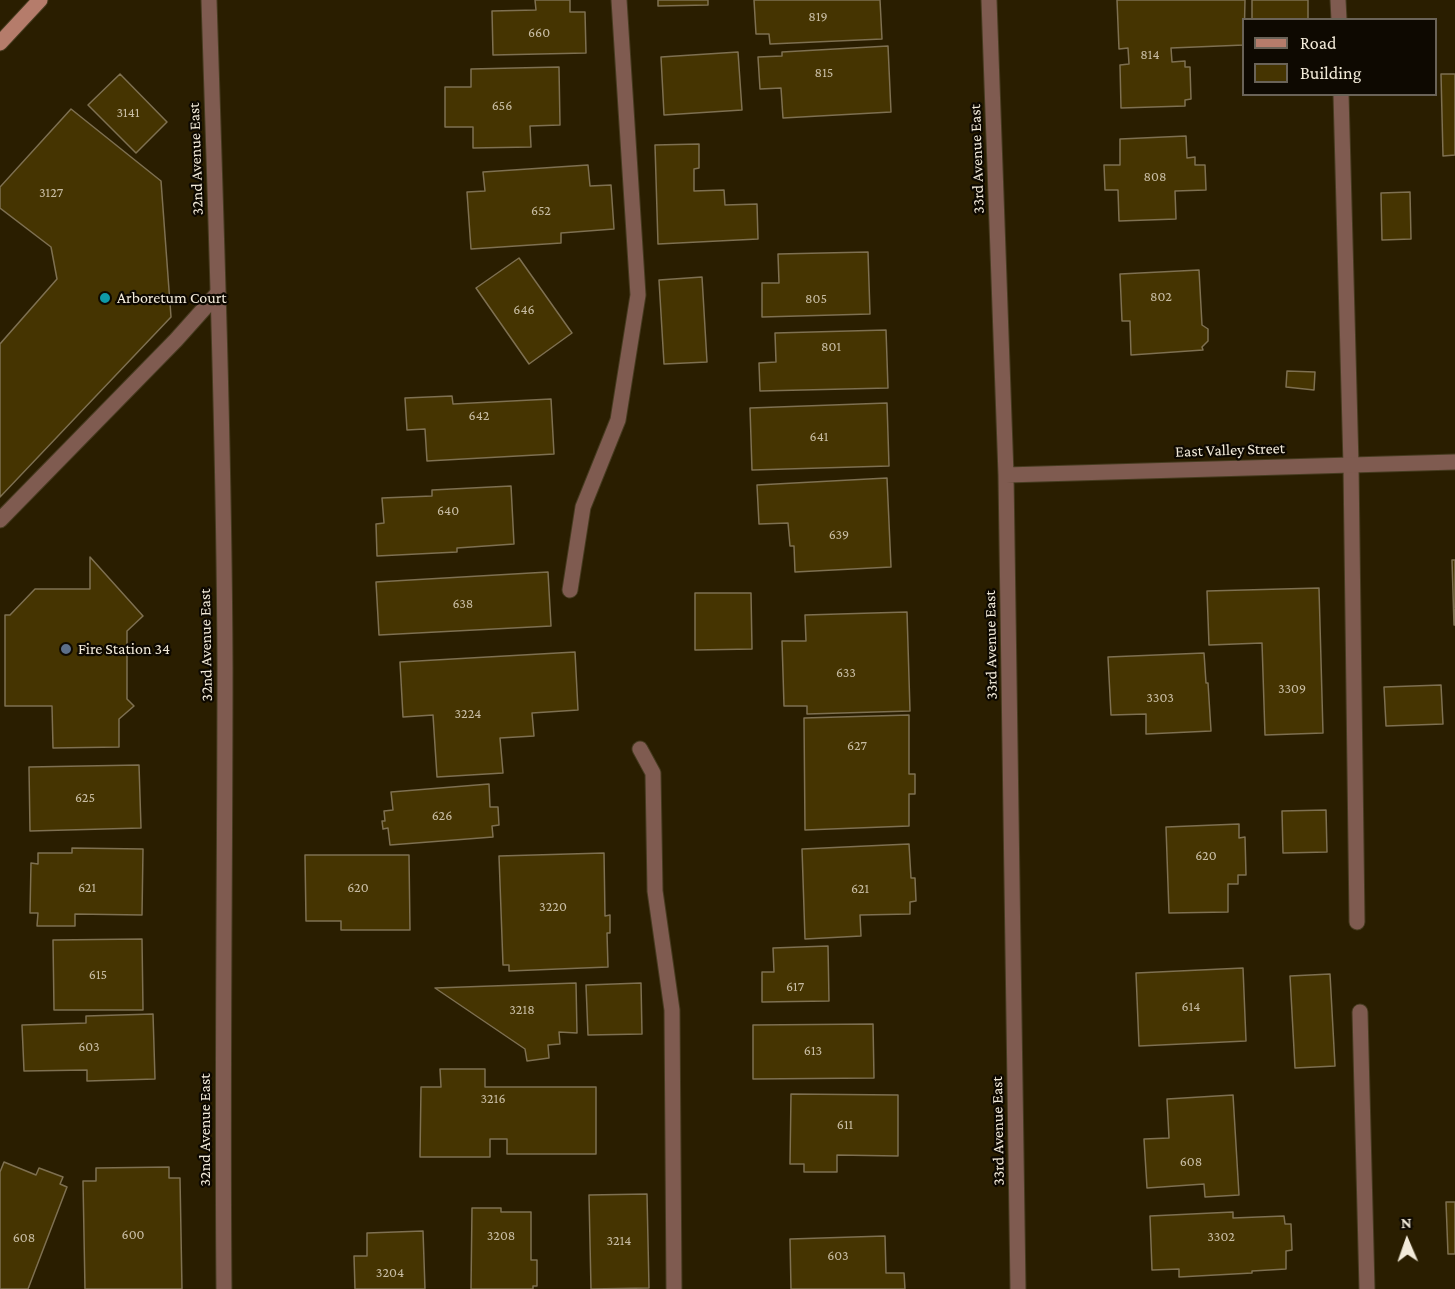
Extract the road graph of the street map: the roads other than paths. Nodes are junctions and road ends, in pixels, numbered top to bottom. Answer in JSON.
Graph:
{"nodes":[{"id":1,"x":40,"y":0,"type":"edge"},
{"id":2,"x":209,"y":0,"type":"edge"},
{"id":3,"x":619,"y":0,"type":"edge"},
{"id":4,"x":988,"y":0,"type":"edge"},
{"id":5,"x":1338,"y":0,"type":"edge"},
{"id":6,"x":1339,"y":18,"type":"edge"},
{"id":7,"x":0,"y":43,"type":"edge"},
{"id":8,"x":1341,"y":96,"type":"edge"},
{"id":9,"x":218,"y":292,"type":"junction"},
{"id":10,"x":1455,"y":462,"type":"edge"},
{"id":11,"x":1351,"y":465,"type":"junction"},
{"id":12,"x":1006,"y":475,"type":"junction"},
{"id":13,"x":0,"y":520,"type":"edge"},
{"id":14,"x":570,"y":590,"type":"dead end"},
{"id":15,"x":640,"y":749,"type":"dead end"},
{"id":16,"x":1357,"y":922,"type":"dead end"},
{"id":17,"x":1360,"y":1012,"type":"dead end"},
{"id":18,"x":224,"y":1289,"type":"edge"},
{"id":19,"x":674,"y":1289,"type":"edge"},
{"id":20,"x":1018,"y":1289,"type":"edge"},
{"id":21,"x":1367,"y":1289,"type":"edge"}],
"edges":[{"from":1,"to":7,"type":"main road"},
{"from":2,"to":9,"type":"street","name":"32nd Avenue East"},
{"from":3,"to":14,"type":"street"},
{"from":4,"to":12,"type":"street","name":"33rd Avenue East"},
{"from":5,"to":6,"type":"street"},
{"from":8,"to":11,"type":"street"},
{"from":9,"to":13,"type":"street"},
{"from":9,"to":18,"type":"street","name":"32nd Avenue East"},
{"from":10,"to":11,"type":"street","name":"East Valley Street"},
{"from":11,"to":12,"type":"street","name":"East Valley Street"},
{"from":11,"to":16,"type":"street"},
{"from":12,"to":20,"type":"street","name":"33rd Avenue East"},
{"from":15,"to":19,"type":"street"},
{"from":17,"to":21,"type":"street"}]}
